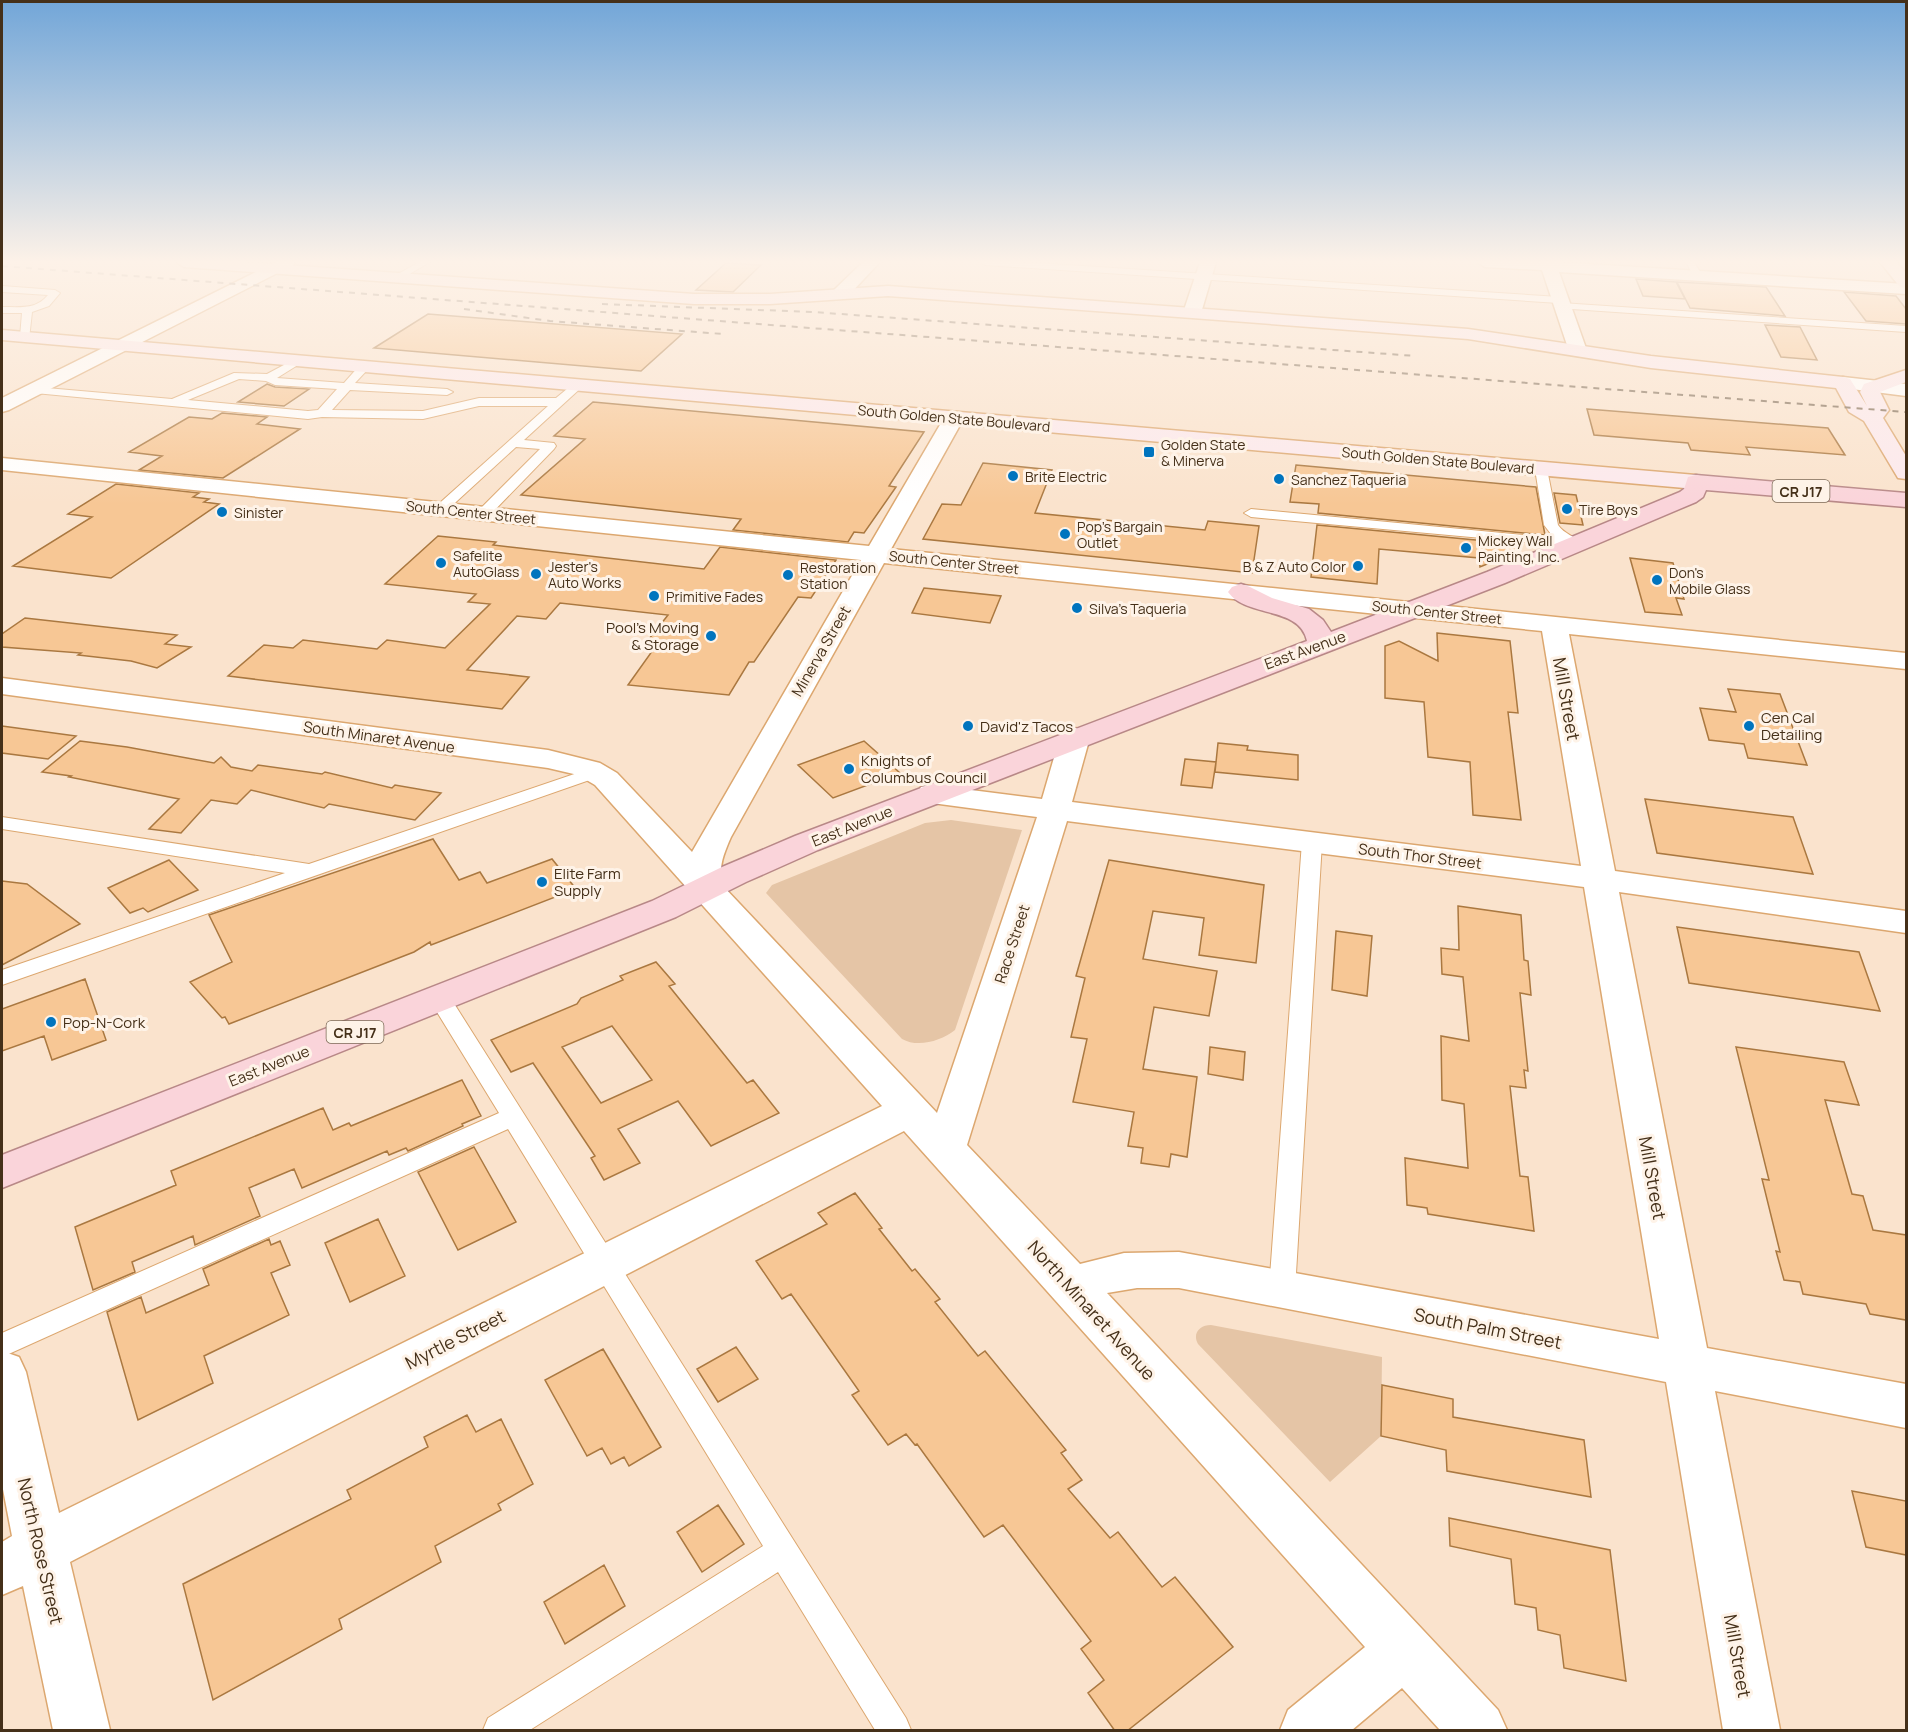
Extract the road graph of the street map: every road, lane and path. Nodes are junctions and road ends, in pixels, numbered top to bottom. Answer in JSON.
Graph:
{"nodes":[{"id":1,"x":86,"y":343,"type":"edge"},
{"id":2,"x":125,"y":343,"type":"edge"},
{"id":3,"x":1525,"y":343,"type":"edge"},
{"id":4,"x":1575,"y":343,"type":"edge"},
{"id":5,"x":119,"y":346,"type":"junction"},
{"id":6,"x":1578,"y":351,"type":"junction"},
{"id":7,"x":1906,"y":361,"type":"edge"},
{"id":8,"x":297,"y":362,"type":"junction"},
{"id":9,"x":364,"y":367,"type":"junction"},
{"id":10,"x":1906,"y":376,"type":"edge"},
{"id":11,"x":269,"y":378,"type":"junction"},
{"id":12,"x":504,"y":379,"type":"junction"},
{"id":13,"x":1843,"y":383,"type":"junction"},
{"id":14,"x":347,"y":386,"type":"junction"},
{"id":15,"x":577,"y":386,"type":"junction"},
{"id":16,"x":1873,"y":387,"type":"junction"},
{"id":17,"x":458,"y":388,"type":"junction"},
{"id":18,"x":35,"y":390,"type":"junction"},
{"id":19,"x":1906,"y":390,"type":"edge"},
{"id":20,"x":482,"y":398,"type":"junction"},
{"id":21,"x":175,"y":402,"type":"junction"},
{"id":22,"x":558,"y":402,"type":"junction"},
{"id":23,"x":2,"y":406,"type":"edge"},
{"id":24,"x":322,"y":413,"type":"junction"},
{"id":25,"x":1872,"y":417,"type":"junction"},
{"id":26,"x":954,"y":418,"type":"junction"},
{"id":27,"x":513,"y":443,"type":"junction"},
{"id":28,"x":2,"y":464,"type":"edge"},
{"id":29,"x":1541,"y":469,"type":"junction"},
{"id":30,"x":1906,"y":472,"type":"edge"},
{"id":31,"x":476,"y":476,"type":"junction"},
{"id":32,"x":516,"y":480,"type":"junction"},
{"id":33,"x":1696,"y":482,"type":"junction"},
{"id":34,"x":1906,"y":500,"type":"edge"},
{"id":35,"x":440,"y":509,"type":"junction"},
{"id":36,"x":483,"y":513,"type":"junction"},
{"id":37,"x":1251,"y":513,"type":"dead end"},
{"id":38,"x":1575,"y":544,"type":"junction"},
{"id":39,"x":876,"y":554,"type":"junction"},
{"id":40,"x":1241,"y":592,"type":"junction"},
{"id":41,"x":1413,"y":610,"type":"junction"},
{"id":42,"x":1554,"y":624,"type":"junction"},
{"id":43,"x":1321,"y":644,"type":"junction"},
{"id":44,"x":1906,"y":661,"type":"edge"},
{"id":45,"x":2,"y":686,"type":"edge"},
{"id":46,"x":1075,"y":738,"type":"junction"},
{"id":47,"x":595,"y":772,"type":"junction"},
{"id":48,"x":932,"y":794,"type":"junction"},
{"id":49,"x":1055,"y":809,"type":"junction"},
{"id":50,"x":2,"y":823,"type":"edge"},
{"id":51,"x":715,"y":837,"type":"junction"},
{"id":52,"x":1312,"y":842,"type":"junction"},
{"id":53,"x":670,"y":848,"type":"junction"},
{"id":54,"x":310,"y":871,"type":"junction"},
{"id":55,"x":1599,"y":879,"type":"junction"},
{"id":56,"x":707,"y":889,"type":"junction"},
{"id":57,"x":1906,"y":922,"type":"edge"},
{"id":58,"x":2,"y":978,"type":"edge"},
{"id":59,"x":440,"y":999,"type":"junction"},
{"id":60,"x":909,"y":1110,"type":"junction"},
{"id":61,"x":513,"y":1117,"type":"junction"},
{"id":62,"x":945,"y":1149,"type":"junction"},
{"id":63,"x":2,"y":1172,"type":"edge"},
{"id":64,"x":605,"y":1264,"type":"junction"},
{"id":65,"x":1071,"y":1287,"type":"junction"},
{"id":66,"x":1282,"y":1290,"type":"junction"},
{"id":67,"x":2,"y":1345,"type":"edge"},
{"id":68,"x":1686,"y":1365,"type":"junction"},
{"id":69,"x":2,"y":1372,"type":"edge"},
{"id":70,"x":1906,"y":1406,"type":"edge"},
{"id":71,"x":783,"y":1551,"type":"junction"},
{"id":72,"x":21,"y":1559,"type":"edge"},
{"id":73,"x":1404,"y":1650,"type":"junction"},
{"id":74,"x":81,"y":1731,"type":"edge"},
{"id":75,"x":500,"y":1731,"type":"edge"},
{"id":76,"x":894,"y":1731,"type":"edge"},
{"id":77,"x":1308,"y":1731,"type":"edge"},
{"id":78,"x":1478,"y":1731,"type":"edge"},
{"id":79,"x":1752,"y":1731,"type":"edge"}],
"edges":[{"from":1,"to":5,"type":"street","name":"South Golden State Boulevard"},
{"from":2,"to":5,"type":"street"},
{"from":3,"to":6,"type":"street"},
{"from":4,"to":6,"type":"street"},
{"from":5,"to":8,"type":"street","name":"South Golden State Boulevard"},
{"from":5,"to":18,"type":"street"},
{"from":6,"to":13,"type":"street"},
{"from":7,"to":13,"type":"street"},
{"from":8,"to":9,"type":"street","name":"South Golden State Boulevard"},
{"from":8,"to":11,"type":"lane"},
{"from":9,"to":14,"type":"lane"},
{"from":9,"to":17,"type":"street","name":"South Golden State Boulevard"},
{"from":10,"to":16,"type":"street"},
{"from":11,"to":14,"type":"lane"},
{"from":11,"to":21,"type":"lane"},
{"from":12,"to":15,"type":"street","name":"South Golden State Boulevard"},
{"from":12,"to":17,"type":"street","name":"South Golden State Boulevard"},
{"from":12,"to":20,"type":"lane"},
{"from":13,"to":16,"type":"street"},
{"from":13,"to":25,"type":"street"},
{"from":14,"to":17,"type":"lane"},
{"from":14,"to":24,"type":"lane"},
{"from":15,"to":22,"type":"lane"},
{"from":15,"to":26,"type":"street","name":"South Golden State Boulevard"},
{"from":16,"to":19,"type":"street"},
{"from":16,"to":25,"type":"street"},
{"from":17,"to":20,"type":"lane"},
{"from":18,"to":21,"type":"lane"},
{"from":18,"to":23,"type":"street"},
{"from":20,"to":22,"type":"lane"},
{"from":20,"to":24,"type":"lane"},
{"from":21,"to":24,"type":"lane"},
{"from":22,"to":27,"type":"lane"},
{"from":25,"to":30,"type":"street"},
{"from":26,"to":29,"type":"street","name":"South Golden State Boulevard"},
{"from":26,"to":39,"type":"street","name":"Minerva Street"},
{"from":27,"to":31,"type":"lane"},
{"from":27,"to":32,"type":"lane"},
{"from":28,"to":35,"type":"street","name":"South Center Street"},
{"from":29,"to":33,"type":"street","name":"South Golden State Boulevard"},
{"from":29,"to":38,"type":"lane"},
{"from":31,"to":32,"type":"lane"},
{"from":31,"to":35,"type":"lane"},
{"from":32,"to":36,"type":"lane"},
{"from":33,"to":34,"type":"main road","name":"South Golden State Boulevard","number":"CR J17"},
{"from":33,"to":38,"type":"main road","name":"East Avenue","number":"CR J17"},
{"from":35,"to":36,"type":"street","name":"South Center Street"},
{"from":36,"to":39,"type":"street","name":"South Center Street"},
{"from":37,"to":38,"type":"lane"},
{"from":38,"to":41,"type":"main road","name":"East Avenue","number":"CR J17"},
{"from":39,"to":40,"type":"street","name":"South Center Street"},
{"from":39,"to":51,"type":"street","name":"Minerva Street"},
{"from":40,"to":41,"type":"street","name":"South Center Street"},
{"from":40,"to":43,"type":"main road"},
{"from":41,"to":42,"type":"street","name":"South Center Street"},
{"from":41,"to":43,"type":"main road","name":"East Avenue","number":"CR J17"},
{"from":42,"to":44,"type":"street","name":"South Center Street"},
{"from":42,"to":55,"type":"street","name":"Mill Street"},
{"from":43,"to":46,"type":"main road","name":"East Avenue","number":"CR J17"},
{"from":45,"to":47,"type":"street","name":"South Minaret Avenue"},
{"from":46,"to":48,"type":"main road","name":"East Avenue","number":"CR J17"},
{"from":46,"to":49,"type":"street","name":"Race Street"},
{"from":47,"to":53,"type":"street","name":"South Minaret Avenue"},
{"from":47,"to":54,"type":"lane"},
{"from":48,"to":49,"type":"street","name":"South Thor Street"},
{"from":48,"to":56,"type":"main road","name":"East Avenue","number":"CR J17"},
{"from":49,"to":52,"type":"street","name":"South Thor Street"},
{"from":49,"to":62,"type":"street","name":"Race Street"},
{"from":50,"to":54,"type":"lane"},
{"from":51,"to":53,"type":"street"},
{"from":51,"to":56,"type":"street","name":"Minerva Street"},
{"from":52,"to":55,"type":"street","name":"South Thor Street"},
{"from":52,"to":66,"type":"lane"},
{"from":53,"to":56,"type":"street","name":"South Minaret Avenue"},
{"from":54,"to":58,"type":"lane"},
{"from":55,"to":57,"type":"street","name":"South Thor Street"},
{"from":55,"to":68,"type":"street","name":"Mill Street"},
{"from":56,"to":59,"type":"main road","name":"East Avenue","number":"CR J17"},
{"from":56,"to":60,"type":"street","name":"North Minaret Avenue"},
{"from":59,"to":61,"type":"lane"},
{"from":59,"to":63,"type":"main road","name":"East Avenue","number":"CR J17"},
{"from":60,"to":62,"type":"street","name":"North Minaret Avenue"},
{"from":60,"to":64,"type":"street","name":"Myrtle Street"},
{"from":61,"to":64,"type":"lane"},
{"from":61,"to":67,"type":"lane"},
{"from":62,"to":65,"type":"street","name":"North Minaret Avenue"},
{"from":64,"to":71,"type":"lane"},
{"from":64,"to":72,"type":"street","name":"Myrtle Street"},
{"from":65,"to":66,"type":"street","name":"South Palm Street"},
{"from":65,"to":73,"type":"street","name":"North Minaret Avenue"},
{"from":66,"to":68,"type":"street","name":"South Palm Street"},
{"from":68,"to":70,"type":"street","name":"South Palm Street"},
{"from":68,"to":79,"type":"street","name":"Mill Street"},
{"from":69,"to":72,"type":"street","name":"North Rose Street"},
{"from":71,"to":75,"type":"lane"},
{"from":71,"to":76,"type":"lane"},
{"from":72,"to":74,"type":"street","name":"North Rose Street"},
{"from":73,"to":77,"type":"street"},
{"from":73,"to":78,"type":"street","name":"North Minaret Avenue"}]}
